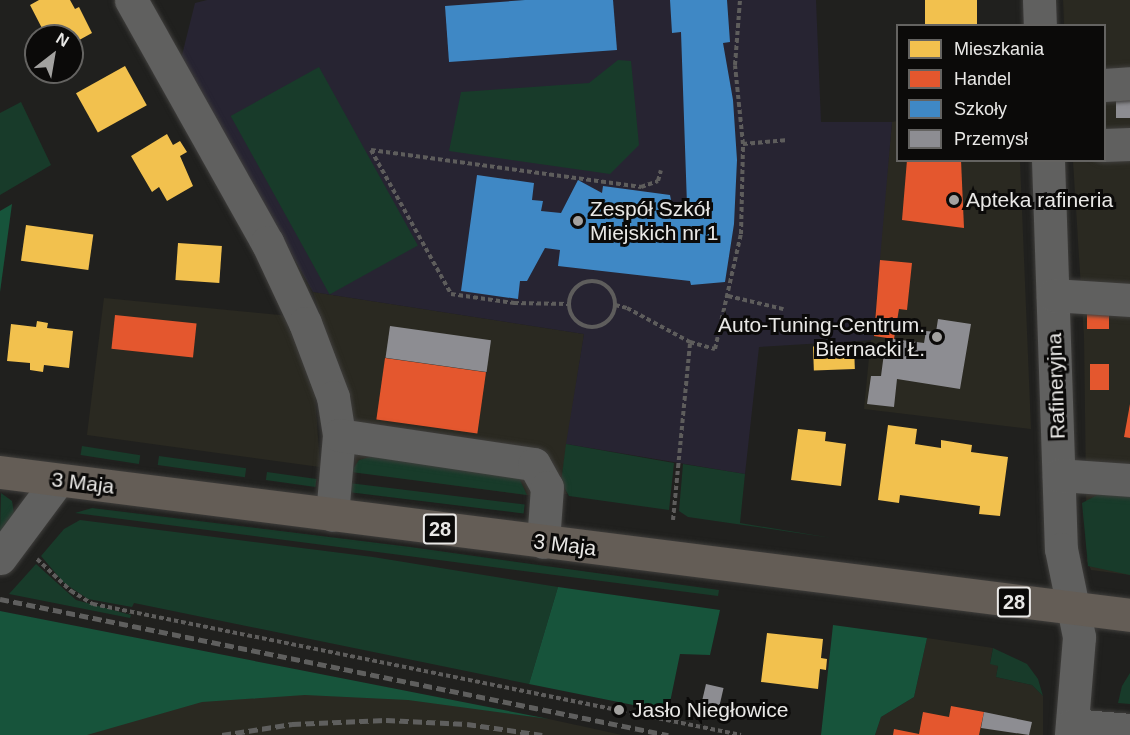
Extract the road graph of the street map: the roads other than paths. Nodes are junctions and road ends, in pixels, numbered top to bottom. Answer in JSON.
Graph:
{"nodes":[{"id":1,"x":1039,"y":0,"type":"edge"},
{"id":2,"x":135,"y":1,"type":"edge"},
{"id":3,"x":1040,"y":24,"type":"edge"},
{"id":4,"x":1130,"y":83,"type":"edge"},
{"id":5,"x":1106,"y":85,"type":"edge"},
{"id":6,"x":1130,"y":144,"type":"edge"},
{"id":7,"x":1106,"y":145,"type":"edge"},
{"id":8,"x":1048,"y":162,"type":"edge"},
{"id":9,"x":1053,"y":295,"type":"junction"},
{"id":10,"x":1130,"y":300,"type":"edge"},
{"id":11,"x":339,"y":435,"type":"junction"},
{"id":12,"x":0,"y":472,"type":"edge"},
{"id":13,"x":1059,"y":475,"type":"junction"},
{"id":14,"x":58,"y":480,"type":"junction"},
{"id":15,"x":1130,"y":480,"type":"edge"},
{"id":16,"x":332,"y":515,"type":"junction"},
{"id":17,"x":543,"y":542,"type":"junction"},
{"id":18,"x":0,"y":558,"type":"edge"},
{"id":19,"x":1076,"y":609,"type":"junction"},
{"id":20,"x":1130,"y":615,"type":"edge"},
{"id":21,"x":1071,"y":730,"type":"edge"},
{"id":22,"x":1130,"y":730,"type":"edge"}],
"edges":[{"from":1,"to":3,"type":"street"},
{"from":2,"to":11,"type":"street"},
{"from":4,"to":5,"type":"street"},
{"from":6,"to":7,"type":"street"},
{"from":8,"to":9,"type":"street","name":"Rafineryjna"},
{"from":9,"to":10,"type":"street"},
{"from":9,"to":13,"type":"street","name":"Rafineryjna"},
{"from":11,"to":16,"type":"street"},
{"from":11,"to":17,"type":"street"},
{"from":12,"to":14,"type":"main road","name":"3 Maja","number":"28"},
{"from":13,"to":15,"type":"street"},
{"from":13,"to":19,"type":"street","name":"Rafineryjna"},
{"from":14,"to":16,"type":"main road","name":"3 Maja","number":"28"},
{"from":14,"to":18,"type":"street"},
{"from":16,"to":17,"type":"main road","name":"3 Maja","number":"28"},
{"from":17,"to":19,"type":"main road","name":"3 Maja","number":"28"},
{"from":19,"to":20,"type":"main road","name":"3 Maja","number":"28"},
{"from":19,"to":21,"type":"street","name":"Rafineryjna"},
{"from":21,"to":22,"type":"street"}]}
